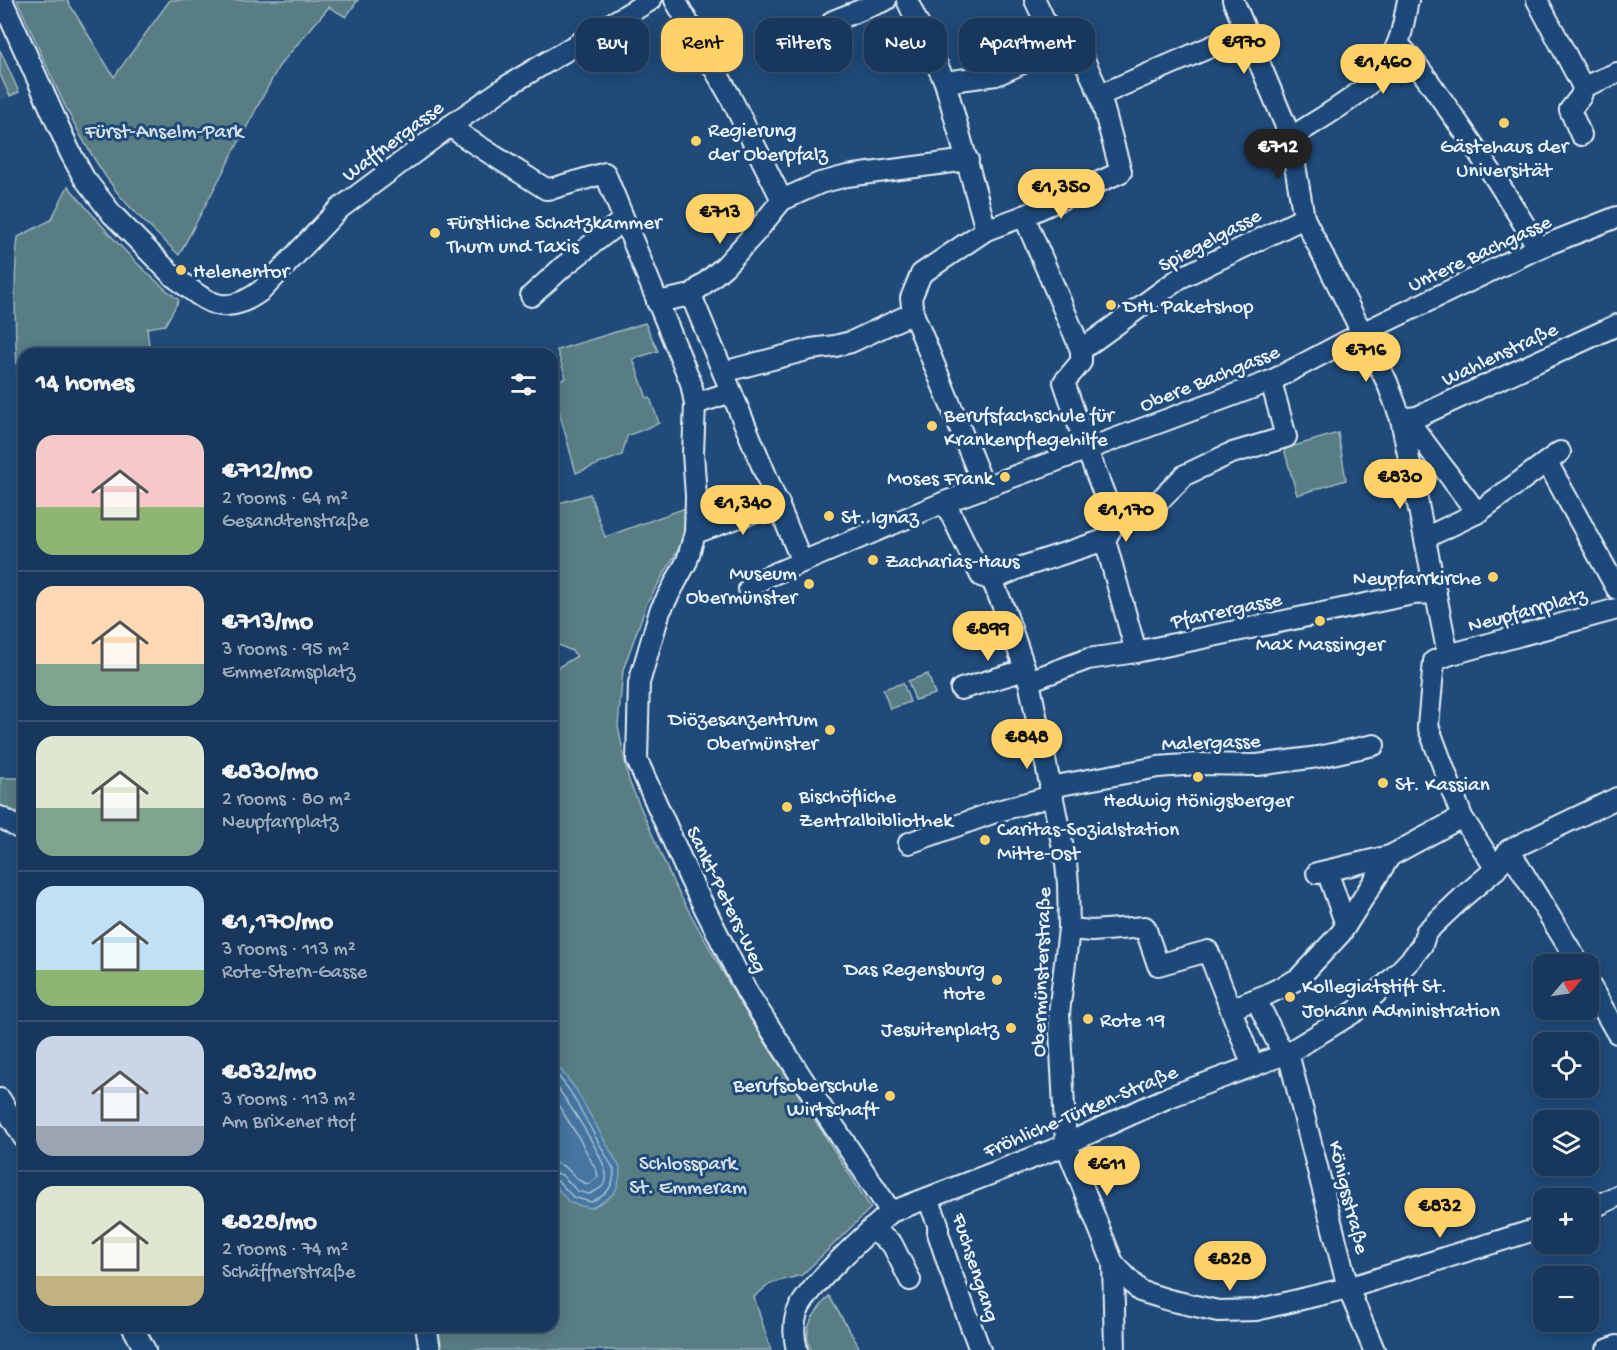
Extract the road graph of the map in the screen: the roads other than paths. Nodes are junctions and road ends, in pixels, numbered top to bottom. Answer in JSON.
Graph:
{"nodes":[{"id":1,"x":2,"y":0,"type":"edge"},
{"id":2,"x":651,"y":0,"type":"edge"},
{"id":3,"x":675,"y":0,"type":"edge"},
{"id":4,"x":886,"y":0,"type":"edge"},
{"id":5,"x":907,"y":0,"type":"edge"},
{"id":6,"x":1035,"y":0,"type":"edge"},
{"id":7,"x":1233,"y":0,"type":"edge"},
{"id":8,"x":1408,"y":0,"type":"edge"},
{"id":9,"x":1537,"y":0,"type":"edge"},
{"id":10,"x":840,"y":18,"type":"edge"},
{"id":11,"x":1048,"y":18,"type":"edge"},
{"id":12,"x":1247,"y":31,"type":"junction"},
{"id":13,"x":1398,"y":44,"type":"junction"},
{"id":14,"x":1003,"y":72,"type":"edge"},
{"id":15,"x":1085,"y":72,"type":"edge"},
{"id":16,"x":1617,"y":73,"type":"edge"},
{"id":17,"x":945,"y":82,"type":"junction"},
{"id":18,"x":1582,"y":87,"type":"junction"},
{"id":19,"x":1100,"y":95,"type":"junction"},
{"id":20,"x":450,"y":126,"type":"junction"},
{"id":21,"x":1581,"y":135,"type":"dead end"},
{"id":22,"x":1290,"y":136,"type":"junction"},
{"id":23,"x":968,"y":160,"type":"junction"},
{"id":24,"x":782,"y":200,"type":"junction"},
{"id":25,"x":1024,"y":216,"type":"junction"},
{"id":26,"x":1617,"y":217,"type":"edge"},
{"id":27,"x":1304,"y":218,"type":"junction"},
{"id":28,"x":622,"y":220,"type":"junction"},
{"id":29,"x":986,"y":230,"type":"junction"},
{"id":30,"x":1538,"y":248,"type":"junction"},
{"id":31,"x":691,"y":295,"type":"junction"},
{"id":32,"x":531,"y":296,"type":"dead end"},
{"id":33,"x":657,"y":302,"type":"junction"},
{"id":34,"x":913,"y":313,"type":"junction"},
{"id":35,"x":1617,"y":325,"type":"edge"},
{"id":36,"x":1362,"y":333,"type":"junction"},
{"id":37,"x":1081,"y":350,"type":"junction"},
{"id":38,"x":723,"y":372,"type":"junction"},
{"id":39,"x":1271,"y":381,"type":"junction"},
{"id":40,"x":731,"y":392,"type":"junction"},
{"id":41,"x":695,"y":404,"type":"junction"},
{"id":42,"x":1404,"y":419,"type":"junction"},
{"id":43,"x":1087,"y":450,"type":"junction"},
{"id":44,"x":984,"y":488,"type":"junction"},
{"id":45,"x":945,"y":502,"type":"junction"},
{"id":46,"x":779,"y":503,"type":"junction"},
{"id":47,"x":1477,"y":513,"type":"junction"},
{"id":48,"x":1115,"y":522,"type":"junction"},
{"id":49,"x":695,"y":533,"type":"junction"},
{"id":50,"x":1425,"y":538,"type":"junction"},
{"id":51,"x":1105,"y":540,"type":"junction"},
{"id":52,"x":802,"y":562,"type":"junction"},
{"id":53,"x":992,"y":580,"type":"junction"},
{"id":54,"x":749,"y":589,"type":"dead end"},
{"id":55,"x":1617,"y":589,"type":"edge"},
{"id":56,"x":1436,"y":593,"type":"junction"},
{"id":57,"x":1617,"y":609,"type":"edge"},
{"id":58,"x":1136,"y":652,"type":"junction"},
{"id":59,"x":1448,"y":655,"type":"junction"},
{"id":60,"x":1027,"y":675,"type":"junction"},
{"id":61,"x":961,"y":689,"type":"dead end"},
{"id":62,"x":1374,"y":745,"type":"dead end"},
{"id":63,"x":1051,"y":792,"type":"junction"},
{"id":64,"x":1617,"y":798,"type":"edge"},
{"id":65,"x":0,"y":817,"type":"edge"},
{"id":66,"x":1462,"y":817,"type":"junction"},
{"id":67,"x":18,"y":828,"type":"edge"},
{"id":68,"x":909,"y":843,"type":"dead end"},
{"id":69,"x":1509,"y":850,"type":"junction"},
{"id":70,"x":1390,"y":856,"type":"junction"},
{"id":71,"x":1496,"y":869,"type":"junction"},
{"id":72,"x":1069,"y":929,"type":"junction"},
{"id":73,"x":1344,"y":929,"type":"junction"},
{"id":74,"x":1573,"y":954,"type":"edge"},
{"id":75,"x":1599,"y":995,"type":"edge"},
{"id":76,"x":1256,"y":999,"type":"junction"},
{"id":77,"x":1231,"y":1009,"type":"junction"},
{"id":78,"x":1612,"y":1011,"type":"edge"},
{"id":79,"x":1617,"y":1033,"type":"edge"},
{"id":80,"x":1285,"y":1054,"type":"junction"},
{"id":81,"x":1253,"y":1066,"type":"junction"},
{"id":82,"x":0,"y":1099,"type":"edge"},
{"id":83,"x":18,"y":1128,"type":"edge"},
{"id":84,"x":1066,"y":1145,"type":"junction"},
{"id":85,"x":1617,"y":1196,"type":"edge"},
{"id":86,"x":928,"y":1199,"type":"junction"},
{"id":87,"x":1599,"y":1205,"type":"edge"},
{"id":88,"x":891,"y":1212,"type":"junction"},
{"id":89,"x":872,"y":1229,"type":"junction"},
{"id":90,"x":1533,"y":1230,"type":"edge"},
{"id":91,"x":1113,"y":1263,"type":"junction"},
{"id":92,"x":910,"y":1280,"type":"dead end"},
{"id":93,"x":1348,"y":1288,"type":"junction"},
{"id":94,"x":135,"y":1332,"type":"edge"},
{"id":95,"x":427,"y":1332,"type":"edge"},
{"id":96,"x":1617,"y":1346,"type":"edge"},
{"id":97,"x":145,"y":1350,"type":"edge"},
{"id":98,"x":430,"y":1350,"type":"edge"},
{"id":99,"x":797,"y":1350,"type":"edge"},
{"id":100,"x":980,"y":1350,"type":"edge"},
{"id":101,"x":1115,"y":1350,"type":"edge"},
{"id":102,"x":1374,"y":1350,"type":"edge"},
{"id":103,"x":1607,"y":1350,"type":"edge"}],
"edges":[{"from":1,"to":20,"type":"street","name":"Waffnergasse"},
{"from":2,"to":20,"type":"street","name":"Waffnergasse"},
{"from":3,"to":24,"type":"street"},
{"from":4,"to":10,"type":"street"},
{"from":5,"to":17,"type":"street"},
{"from":6,"to":11,"type":"street"},
{"from":7,"to":12,"type":"street","name":"Neupfarrplatz"},
{"from":8,"to":13,"type":"street"},
{"from":9,"to":18,"type":"street"},
{"from":12,"to":19,"type":"street"},
{"from":12,"to":22,"type":"street","name":"Neupfarrplatz"},
{"from":13,"to":22,"type":"street"},
{"from":13,"to":30,"type":"street"},
{"from":14,"to":17,"type":"street"},
{"from":15,"to":19,"type":"street"},
{"from":16,"to":18,"type":"street"},
{"from":17,"to":23,"type":"street"},
{"from":18,"to":21,"type":"street"},
{"from":19,"to":25,"type":"street"},
{"from":20,"to":28,"type":"street","name":"Sankt-Peters-Weg"},
{"from":22,"to":27,"type":"street","name":"Neupfarrplatz"},
{"from":23,"to":24,"type":"street"},
{"from":23,"to":29,"type":"street"},
{"from":24,"to":31,"type":"street"},
{"from":25,"to":29,"type":"street"},
{"from":25,"to":37,"type":"street"},
{"from":26,"to":30,"type":"street","name":"Untere Bachgasse"},
{"from":27,"to":36,"type":"street","name":"Neupfarrplatz"},
{"from":27,"to":37,"type":"street","name":"Spiegelgasse"},
{"from":28,"to":32,"type":"street"},
{"from":28,"to":33,"type":"street","name":"Sankt-Peters-Weg"},
{"from":29,"to":34,"type":"street"},
{"from":30,"to":36,"type":"street","name":"Untere Bachgasse"},
{"from":31,"to":33,"type":"street"},
{"from":31,"to":38,"type":"street"},
{"from":33,"to":41,"type":"street","name":"Sankt-Peters-Weg"},
{"from":34,"to":38,"type":"street"},
{"from":34,"to":44,"type":"street"},
{"from":35,"to":42,"type":"street","name":"Wahlenstraße"},
{"from":36,"to":39,"type":"street","name":"Obere Bachgasse"},
{"from":36,"to":42,"type":"street","name":"Neupfarrplatz"},
{"from":37,"to":43,"type":"street"},
{"from":38,"to":40,"type":"street"},
{"from":39,"to":43,"type":"street","name":"Obere Bachgasse"},
{"from":39,"to":48,"type":"street"},
{"from":40,"to":41,"type":"street"},
{"from":40,"to":46,"type":"street"},
{"from":41,"to":49,"type":"street","name":"Sankt-Peters-Weg"},
{"from":42,"to":47,"type":"street","name":"Neupfarrplatz"},
{"from":42,"to":50,"type":"street","name":"Neupfarrplatz"},
{"from":43,"to":44,"type":"street","name":"Obere Bachgasse"},
{"from":43,"to":48,"type":"street"},
{"from":44,"to":45,"type":"street","name":"Obere Bachgasse"},
{"from":45,"to":52,"type":"street","name":"Obere Bachgasse"},
{"from":45,"to":53,"type":"street","name":"Obermünsterstraße"},
{"from":46,"to":49,"type":"street"},
{"from":46,"to":52,"type":"street"},
{"from":47,"to":50,"type":"street","name":"Neupfarrplatz"},
{"from":47,"to":55,"type":"street","name":"Neupfarrplatz"},
{"from":48,"to":51,"type":"street"},
{"from":49,"to":88,"type":"street","name":"Sankt-Peters-Weg"},
{"from":50,"to":56,"type":"street","name":"Neupfarrplatz"},
{"from":51,"to":53,"type":"street"},
{"from":51,"to":58,"type":"street"},
{"from":52,"to":54,"type":"street","name":"Obere Bachgasse"},
{"from":53,"to":60,"type":"street","name":"Obermünsterstraße"},
{"from":56,"to":58,"type":"street","name":"Pfarrergasse"},
{"from":56,"to":59,"type":"street","name":"Neupfarrplatz"},
{"from":57,"to":59,"type":"street","name":"Neupfarrplatz"},
{"from":58,"to":60,"type":"street","name":"Pfarrergasse"},
{"from":59,"to":66,"type":"street","name":"Neupfarrplatz"},
{"from":60,"to":61,"type":"street","name":"Pfarrergasse"},
{"from":60,"to":63,"type":"street","name":"Obermünsterstraße"},
{"from":62,"to":63,"type":"street","name":"Malergasse"},
{"from":63,"to":68,"type":"street","name":"Malergasse"},
{"from":63,"to":72,"type":"street","name":"Obermünsterstraße"},
{"from":64,"to":69,"type":"street"},
{"from":65,"to":67,"type":"street"},
{"from":66,"to":70,"type":"street"},
{"from":66,"to":71,"type":"street"},
{"from":69,"to":71,"type":"street","name":"Fröhliche-Türken-Straße"},
{"from":69,"to":74,"type":"street"},
{"from":70,"to":73,"type":"street"},
{"from":70,"to":73,"type":"street"},
{"from":71,"to":80,"type":"street","name":"Fröhliche-Türken-Straße"},
{"from":72,"to":77,"type":"street"},
{"from":72,"to":84,"type":"street","name":"Obermünsterstraße"},
{"from":73,"to":76,"type":"street"},
{"from":75,"to":78,"type":"street"},
{"from":76,"to":77,"type":"street"},
{"from":76,"to":80,"type":"street","name":"Königsstraße"},
{"from":77,"to":81,"type":"street"},
{"from":78,"to":79,"type":"street"},
{"from":80,"to":81,"type":"street","name":"Fröhliche-Türken-Straße"},
{"from":80,"to":93,"type":"street","name":"Königsstraße"},
{"from":81,"to":84,"type":"street","name":"Fröhliche-Türken-Straße"},
{"from":82,"to":83,"type":"street"},
{"from":84,"to":86,"type":"street","name":"Fröhliche-Türken-Straße"},
{"from":84,"to":91,"type":"street","name":"Obermünsterstraße"},
{"from":85,"to":87,"type":"street"},
{"from":86,"to":88,"type":"street","name":"Fröhliche-Türken-Straße"},
{"from":86,"to":100,"type":"street","name":"Fuchsengang"},
{"from":88,"to":89,"type":"street"},
{"from":89,"to":92,"type":"street"},
{"from":89,"to":99,"type":"street"},
{"from":90,"to":93,"type":"street"},
{"from":91,"to":93,"type":"street"},
{"from":91,"to":101,"type":"street"},
{"from":93,"to":102,"type":"street","name":"Königsstraße"},
{"from":94,"to":97,"type":"street"},
{"from":95,"to":98,"type":"street"},
{"from":96,"to":103,"type":"street"}]}
